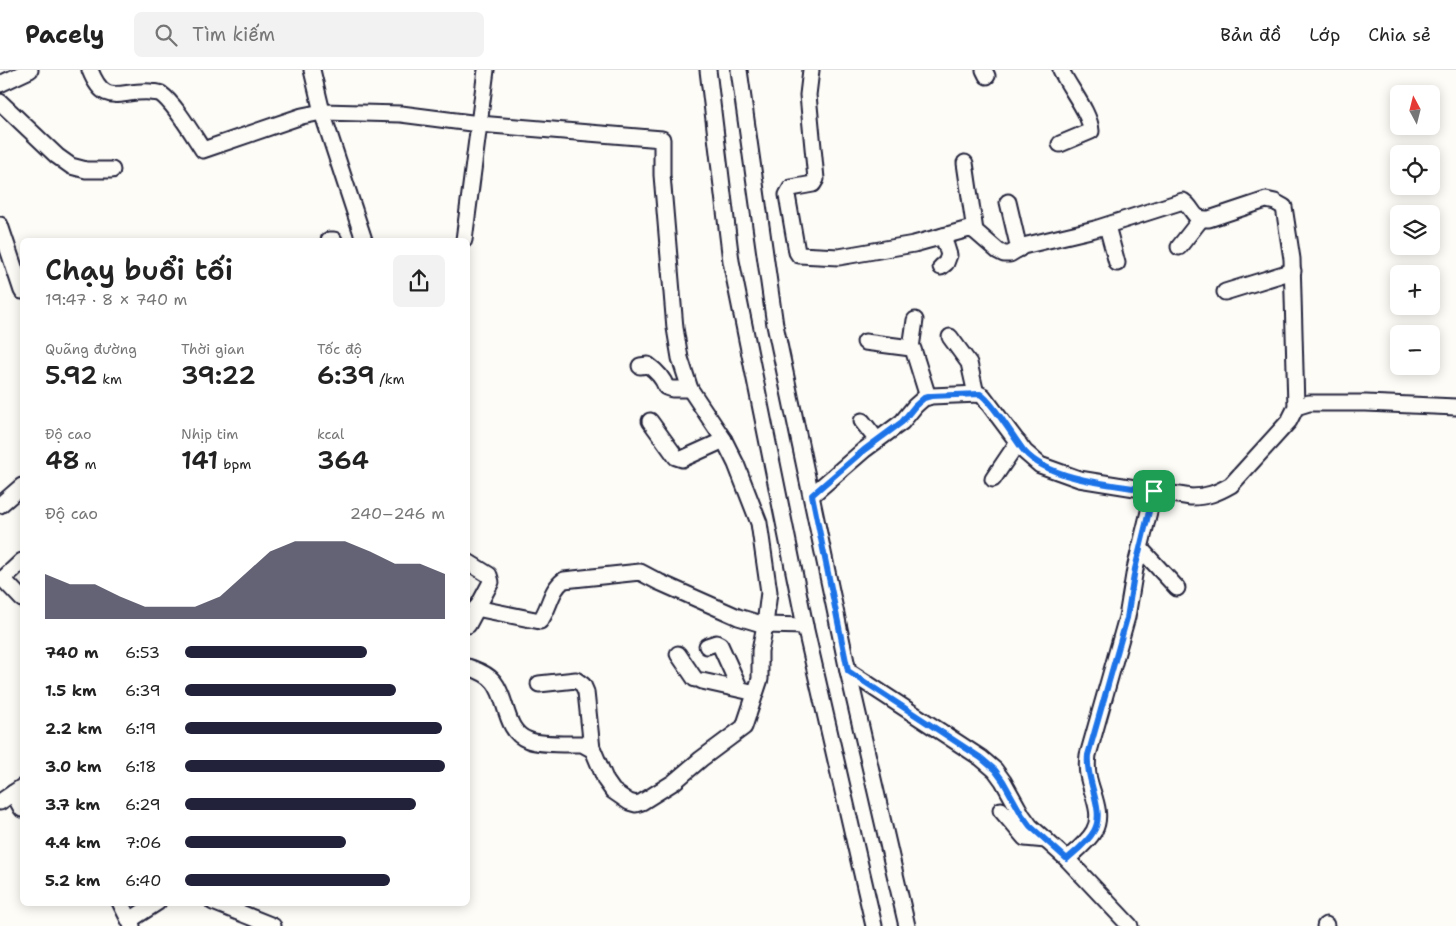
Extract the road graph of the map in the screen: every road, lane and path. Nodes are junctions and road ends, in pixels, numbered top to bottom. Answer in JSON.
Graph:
{"nodes":[{"id":1,"x":30,"y":70,"type":"edge"},
{"id":2,"x":90,"y":70,"type":"edge"},
{"id":3,"x":312,"y":70,"type":"edge"},
{"id":4,"x":486,"y":70,"type":"edge"},
{"id":5,"x":708,"y":70,"type":"edge"},
{"id":6,"x":739,"y":70,"type":"edge"},
{"id":7,"x":812,"y":70,"type":"edge"},
{"id":8,"x":1061,"y":70,"type":"edge"},
{"id":9,"x":0,"y":84,"type":"edge"},
{"id":10,"x":0,"y":102,"type":"edge"},
{"id":11,"x":322,"y":112,"type":"junction"},
{"id":12,"x":479,"y":124,"type":"junction"},
{"id":13,"x":1060,"y":144,"type":"dead end"},
{"id":14,"x":965,"y":162,"type":"dead end"},
{"id":15,"x":112,"y":170,"type":"dead end"},
{"id":16,"x":1008,"y":202,"type":"dead end"},
{"id":17,"x":1201,"y":219,"type":"junction"},
{"id":18,"x":0,"y":226,"type":"edge"},
{"id":19,"x":1107,"y":226,"type":"junction"},
{"id":20,"x":975,"y":231,"type":"junction"},
{"id":21,"x":943,"y":236,"type":"junction"},
{"id":22,"x":363,"y":238,"type":"edge"},
{"id":23,"x":464,"y":238,"type":"edge"},
{"id":24,"x":1179,"y":247,"type":"dead end"},
{"id":25,"x":1019,"y":249,"type":"junction"},
{"id":26,"x":1117,"y":263,"type":"dead end"},
{"id":27,"x":941,"y":267,"type":"dead end"},
{"id":28,"x":1293,"y":271,"type":"junction"},
{"id":29,"x":20,"y":285,"type":"edge"},
{"id":30,"x":1225,"y":292,"type":"dead end"},
{"id":31,"x":915,"y":320,"type":"dead end"},
{"id":32,"x":950,"y":337,"type":"dead end"},
{"id":33,"x":865,"y":342,"type":"dead end"},
{"id":34,"x":911,"y":348,"type":"junction"},
{"id":35,"x":640,"y":366,"type":"dead end"},
{"id":36,"x":690,"y":389,"type":"junction"},
{"id":37,"x":976,"y":394,"type":"junction"},
{"id":38,"x":928,"y":397,"type":"junction"},
{"id":39,"x":1296,"y":407,"type":"junction"},
{"id":40,"x":1456,"y":408,"type":"edge"},
{"id":41,"x":650,"y":421,"type":"dead end"},
{"id":42,"x":862,"y":421,"type":"dead end"},
{"id":43,"x":724,"y":440,"type":"junction"},
{"id":44,"x":877,"y":440,"type":"junction"},
{"id":45,"x":1018,"y":442,"type":"junction"},
{"id":46,"x":993,"y":480,"type":"dead end"},
{"id":47,"x":20,"y":488,"type":"edge"},
{"id":48,"x":1154,"y":491,"type":"junction"},
{"id":49,"x":812,"y":495,"type":"junction"},
{"id":50,"x":0,"y":505,"type":"edge"},
{"id":51,"x":1140,"y":548,"type":"junction"},
{"id":52,"x":20,"y":563,"type":"edge"},
{"id":53,"x":470,"y":563,"type":"edge"},
{"id":54,"x":2,"y":579,"type":"edge"},
{"id":55,"x":1177,"y":588,"type":"dead end"},
{"id":56,"x":20,"y":597,"type":"edge"},
{"id":57,"x":476,"y":608,"type":"junction"},
{"id":58,"x":470,"y":621,"type":"edge"},
{"id":59,"x":766,"y":625,"type":"junction"},
{"id":60,"x":805,"y":626,"type":"junction"},
{"id":61,"x":707,"y":646,"type":"dead end"},
{"id":62,"x":678,"y":654,"type":"dead end"},
{"id":63,"x":470,"y":668,"type":"edge"},
{"id":64,"x":848,"y":671,"type":"junction"},
{"id":65,"x":539,"y":684,"type":"dead end"},
{"id":66,"x":740,"y":689,"type":"junction"},
{"id":67,"x":756,"y":692,"type":"junction"},
{"id":68,"x":592,"y":749,"type":"junction"},
{"id":69,"x":18,"y":790,"type":"edge"},
{"id":70,"x":0,"y":802,"type":"edge"},
{"id":71,"x":1001,"y":810,"type":"dead end"},
{"id":72,"x":1046,"y":840,"type":"junction"},
{"id":73,"x":1067,"y":859,"type":"junction"},
{"id":74,"x":122,"y":906,"type":"edge"},
{"id":75,"x":153,"y":906,"type":"edge"},
{"id":76,"x":223,"y":906,"type":"edge"},
{"id":77,"x":131,"y":923,"type":"edge"},
{"id":78,"x":273,"y":926,"type":"edge"},
{"id":79,"x":874,"y":926,"type":"edge"},
{"id":80,"x":908,"y":926,"type":"edge"},
{"id":81,"x":1130,"y":926,"type":"edge"}],
"edges":[{"from":1,"to":9,"type":"street"},
{"from":2,"to":11,"type":"street"},
{"from":3,"to":11,"type":"street"},
{"from":4,"to":12,"type":"street"},
{"from":5,"to":60,"type":"street"},
{"from":6,"to":49,"type":"street"},
{"from":7,"to":21,"type":"street"},
{"from":8,"to":13,"type":"street"},
{"from":10,"to":15,"type":"street"},
{"from":11,"to":12,"type":"street"},
{"from":11,"to":22,"type":"street"},
{"from":12,"to":23,"type":"street"},
{"from":12,"to":36,"type":"street"},
{"from":14,"to":20,"type":"street"},
{"from":16,"to":25,"type":"street"},
{"from":17,"to":19,"type":"street"},
{"from":17,"to":24,"type":"street"},
{"from":17,"to":28,"type":"street"},
{"from":18,"to":29,"type":"street"},
{"from":19,"to":25,"type":"street"},
{"from":19,"to":26,"type":"street"},
{"from":20,"to":21,"type":"street"},
{"from":20,"to":25,"type":"street"},
{"from":21,"to":27,"type":"street"},
{"from":28,"to":30,"type":"street"},
{"from":28,"to":39,"type":"street"},
{"from":31,"to":34,"type":"street"},
{"from":32,"to":37,"type":"street"},
{"from":33,"to":34,"type":"street"},
{"from":34,"to":38,"type":"street"},
{"from":35,"to":36,"type":"street"},
{"from":36,"to":43,"type":"street"},
{"from":37,"to":38,"type":"street"},
{"from":37,"to":45,"type":"street"},
{"from":38,"to":44,"type":"street"},
{"from":39,"to":40,"type":"street"},
{"from":39,"to":48,"type":"street"},
{"from":41,"to":43,"type":"street"},
{"from":42,"to":44,"type":"street"},
{"from":43,"to":59,"type":"street"},
{"from":44,"to":49,"type":"street"},
{"from":45,"to":46,"type":"street"},
{"from":45,"to":48,"type":"street"},
{"from":47,"to":50,"type":"street"},
{"from":48,"to":51,"type":"street"},
{"from":49,"to":64,"type":"street"},
{"from":51,"to":55,"type":"street"},
{"from":51,"to":73,"type":"street"},
{"from":52,"to":54,"type":"street"},
{"from":53,"to":57,"type":"street"},
{"from":54,"to":56,"type":"street"},
{"from":57,"to":58,"type":"street"},
{"from":57,"to":59,"type":"street"},
{"from":59,"to":60,"type":"street"},
{"from":59,"to":67,"type":"street"},
{"from":60,"to":79,"type":"street"},
{"from":61,"to":66,"type":"street"},
{"from":62,"to":66,"type":"street"},
{"from":63,"to":68,"type":"street"},
{"from":64,"to":72,"type":"street"},
{"from":64,"to":80,"type":"street"},
{"from":65,"to":68,"type":"street"},
{"from":66,"to":67,"type":"street"},
{"from":67,"to":68,"type":"street"},
{"from":69,"to":70,"type":"street"},
{"from":71,"to":72,"type":"street"},
{"from":72,"to":73,"type":"street"},
{"from":73,"to":81,"type":"street"},
{"from":74,"to":77,"type":"street"},
{"from":75,"to":77,"type":"street"},
{"from":76,"to":78,"type":"street"}]}
